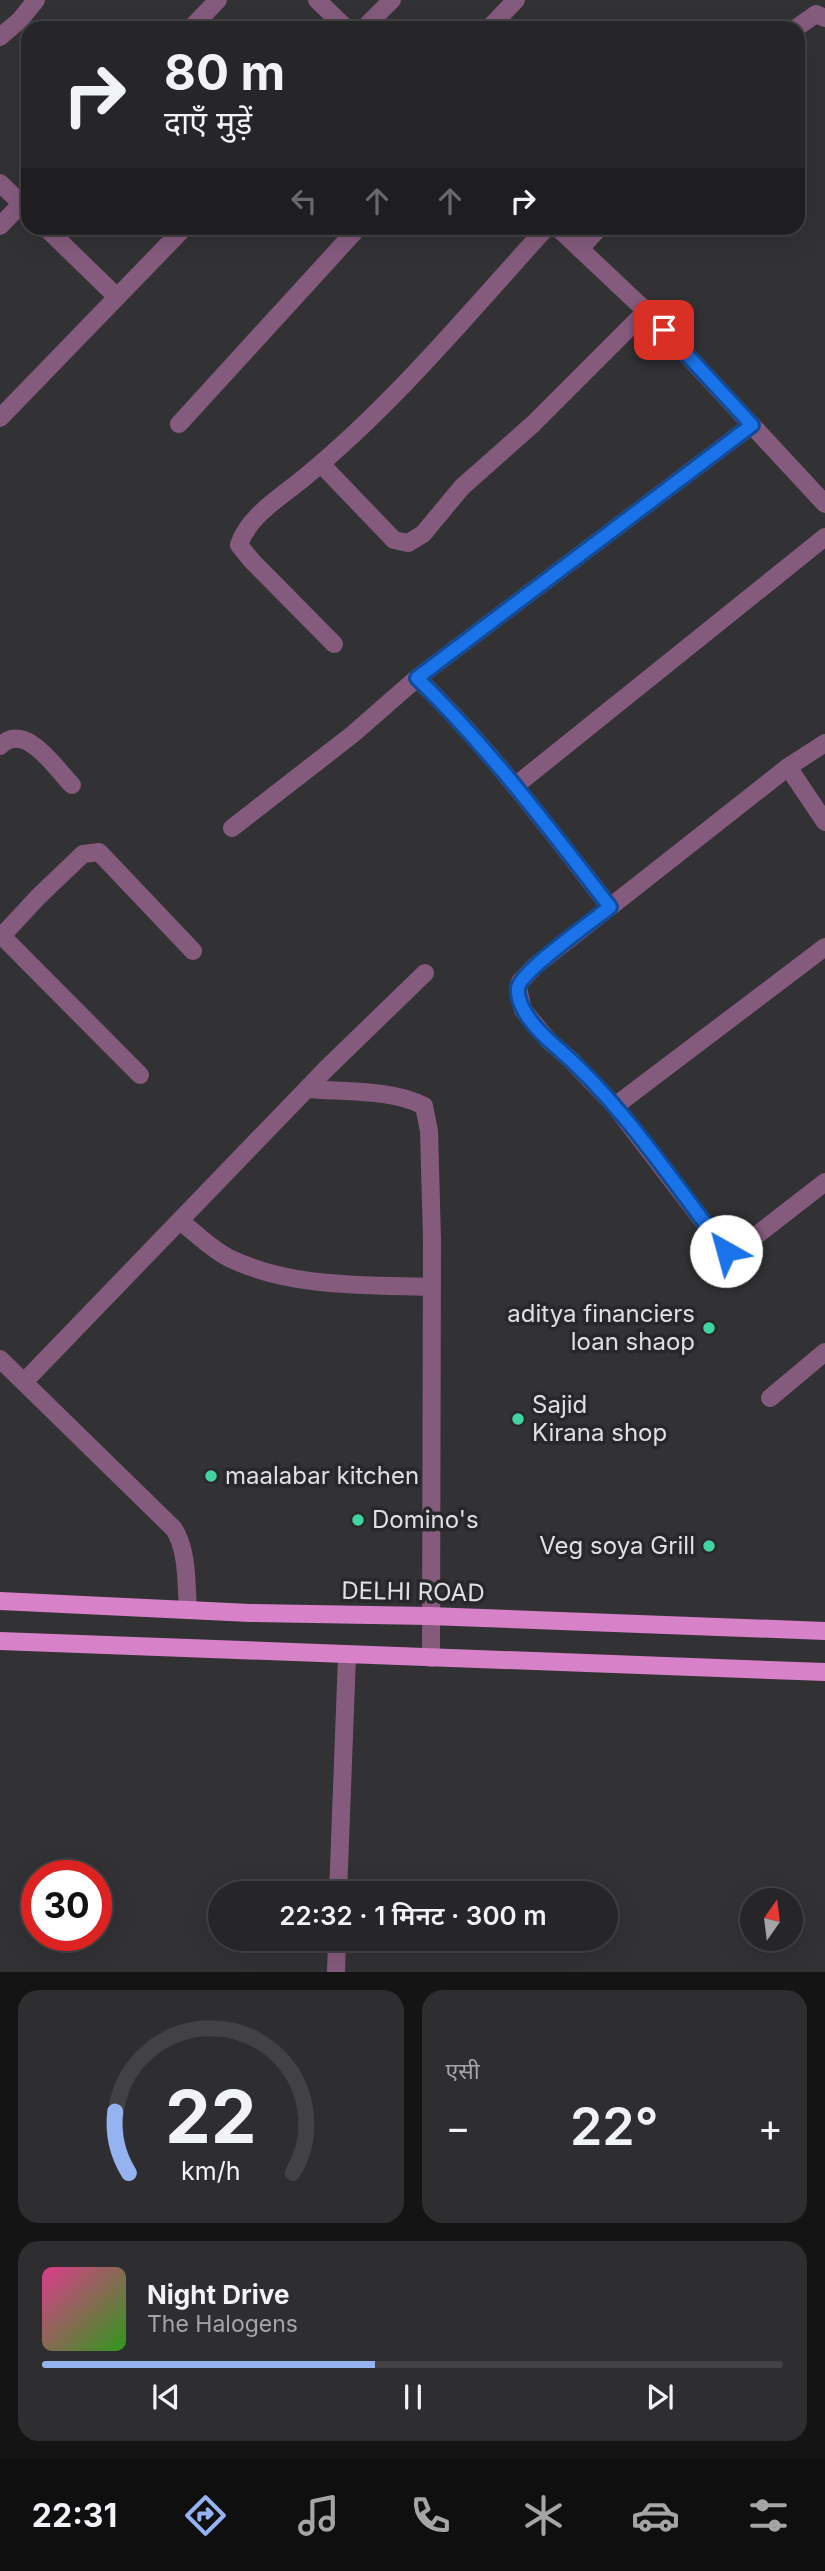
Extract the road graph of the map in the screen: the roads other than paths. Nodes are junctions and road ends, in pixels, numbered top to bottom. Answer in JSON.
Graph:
{"nodes":[{"id":1,"x":36,"y":0,"type":"edge"},
{"id":2,"x":218,"y":0,"type":"edge"},
{"id":3,"x":317,"y":0,"type":"edge"},
{"id":4,"x":392,"y":0,"type":"edge"},
{"id":5,"x":516,"y":0,"type":"edge"},
{"id":6,"x":825,"y":18,"type":"edge"},
{"id":7,"x":198,"y":21,"type":"edge"},
{"id":8,"x":339,"y":21,"type":"edge"},
{"id":9,"x":371,"y":21,"type":"edge"},
{"id":10,"x":496,"y":21,"type":"edge"},
{"id":11,"x":805,"y":22,"type":"edge"},
{"id":12,"x":0,"y":37,"type":"edge"},
{"id":13,"x":0,"y":183,"type":"edge"},
{"id":14,"x":21,"y":200,"type":"edge"},
{"id":15,"x":21,"y":208,"type":"edge"},
{"id":16,"x":0,"y":226,"type":"edge"},
{"id":17,"x":53,"y":235,"type":"edge"},
{"id":18,"x":177,"y":235,"type":"edge"},
{"id":19,"x":352,"y":235,"type":"edge"},
{"id":20,"x":540,"y":235,"type":"edge"},
{"id":21,"x":565,"y":235,"type":"edge"},
{"id":22,"x":593,"y":235,"type":"edge"},
{"id":23,"x":580,"y":249,"type":"junction"},
{"id":24,"x":116,"y":296,"type":"junction"},
{"id":25,"x":646,"y":311,"type":"junction"},
{"id":26,"x":0,"y":418,"type":"edge"},
{"id":27,"x":179,"y":424,"type":"dead end"},
{"id":28,"x":752,"y":425,"type":"junction"},
{"id":29,"x":321,"y":464,"type":"junction"},
{"id":30,"x":825,"y":504,"type":"edge"},
{"id":31,"x":825,"y":537,"type":"edge"},
{"id":32,"x":334,"y":645,"type":"dead end"},
{"id":33,"x":417,"y":678,"type":"junction"},
{"id":34,"x":825,"y":743,"type":"edge"},
{"id":35,"x":0,"y":746,"type":"edge"},
{"id":36,"x":788,"y":767,"type":"junction"},
{"id":37,"x":72,"y":785,"type":"dead end"},
{"id":38,"x":515,"y":786,"type":"junction"},
{"id":39,"x":825,"y":822,"type":"edge"},
{"id":40,"x":232,"y":828,"type":"dead end"},
{"id":41,"x":610,"y":907,"type":"junction"},
{"id":42,"x":1,"y":937,"type":"edge"},
{"id":43,"x":825,"y":947,"type":"edge"},
{"id":44,"x":193,"y":951,"type":"dead end"},
{"id":45,"x":425,"y":973,"type":"dead end"},
{"id":46,"x":140,"y":1075,"type":"dead end"},
{"id":47,"x":307,"y":1089,"type":"junction"},
{"id":48,"x":615,"y":1106,"type":"junction"},
{"id":49,"x":825,"y":1182,"type":"edge"},
{"id":50,"x":180,"y":1221,"type":"junction"},
{"id":51,"x":432,"y":1287,"type":"junction"},
{"id":52,"x":825,"y":1352,"type":"edge"},
{"id":53,"x":0,"y":1359,"type":"edge"},
{"id":54,"x":24,"y":1382,"type":"junction"},
{"id":55,"x":770,"y":1398,"type":"dead end"},
{"id":56,"x":0,"y":1601,"type":"edge"},
{"id":57,"x":188,"y":1609,"type":"junction"},
{"id":58,"x":429,"y":1616,"type":"junction"},
{"id":59,"x":825,"y":1631,"type":"edge"},
{"id":60,"x":0,"y":1641,"type":"edge"},
{"id":61,"x":347,"y":1656,"type":"junction"},
{"id":62,"x":431,"y":1658,"type":"junction"},
{"id":63,"x":825,"y":1672,"type":"edge"},
{"id":64,"x":338,"y":1881,"type":"edge"},
{"id":65,"x":337,"y":1951,"type":"edge"},
{"id":66,"x":336,"y":1972,"type":"edge"}],
"edges":[{"from":1,"to":12,"type":"street"},
{"from":2,"to":7,"type":"street"},
{"from":3,"to":8,"type":"street"},
{"from":4,"to":9,"type":"street"},
{"from":5,"to":10,"type":"street"},
{"from":6,"to":11,"type":"street"},
{"from":13,"to":14,"type":"street"},
{"from":15,"to":16,"type":"street"},
{"from":17,"to":24,"type":"street"},
{"from":18,"to":24,"type":"street"},
{"from":19,"to":27,"type":"street"},
{"from":20,"to":29,"type":"street"},
{"from":21,"to":23,"type":"street"},
{"from":22,"to":23,"type":"street"},
{"from":23,"to":25,"type":"street"},
{"from":24,"to":26,"type":"street"},
{"from":25,"to":28,"type":"street"},
{"from":25,"to":29,"type":"street"},
{"from":28,"to":30,"type":"street"},
{"from":28,"to":33,"type":"street"},
{"from":29,"to":32,"type":"street"},
{"from":31,"to":38,"type":"street"},
{"from":33,"to":38,"type":"street"},
{"from":33,"to":40,"type":"street"},
{"from":34,"to":36,"type":"street"},
{"from":35,"to":37,"type":"street"},
{"from":36,"to":39,"type":"street"},
{"from":36,"to":41,"type":"street"},
{"from":38,"to":41,"type":"street"},
{"from":41,"to":48,"type":"street"},
{"from":42,"to":44,"type":"street"},
{"from":42,"to":46,"type":"street"},
{"from":43,"to":48,"type":"street"},
{"from":45,"to":47,"type":"street"},
{"from":47,"to":50,"type":"street"},
{"from":47,"to":51,"type":"street"},
{"from":48,"to":49,"type":"street"},
{"from":50,"to":51,"type":"street"},
{"from":50,"to":54,"type":"street"},
{"from":51,"to":58,"type":"street"},
{"from":52,"to":55,"type":"street"},
{"from":53,"to":54,"type":"street"},
{"from":54,"to":57,"type":"street"},
{"from":56,"to":57,"type":"main road","name":"DELHI ROAD"},
{"from":57,"to":58,"type":"main road","name":"DELHI ROAD"},
{"from":58,"to":59,"type":"main road","name":"DELHI ROAD"},
{"from":58,"to":62,"type":"street"},
{"from":60,"to":61,"type":"main road"},
{"from":61,"to":62,"type":"main road"},
{"from":61,"to":64,"type":"street"},
{"from":62,"to":63,"type":"main road"},
{"from":65,"to":66,"type":"street"}]}
